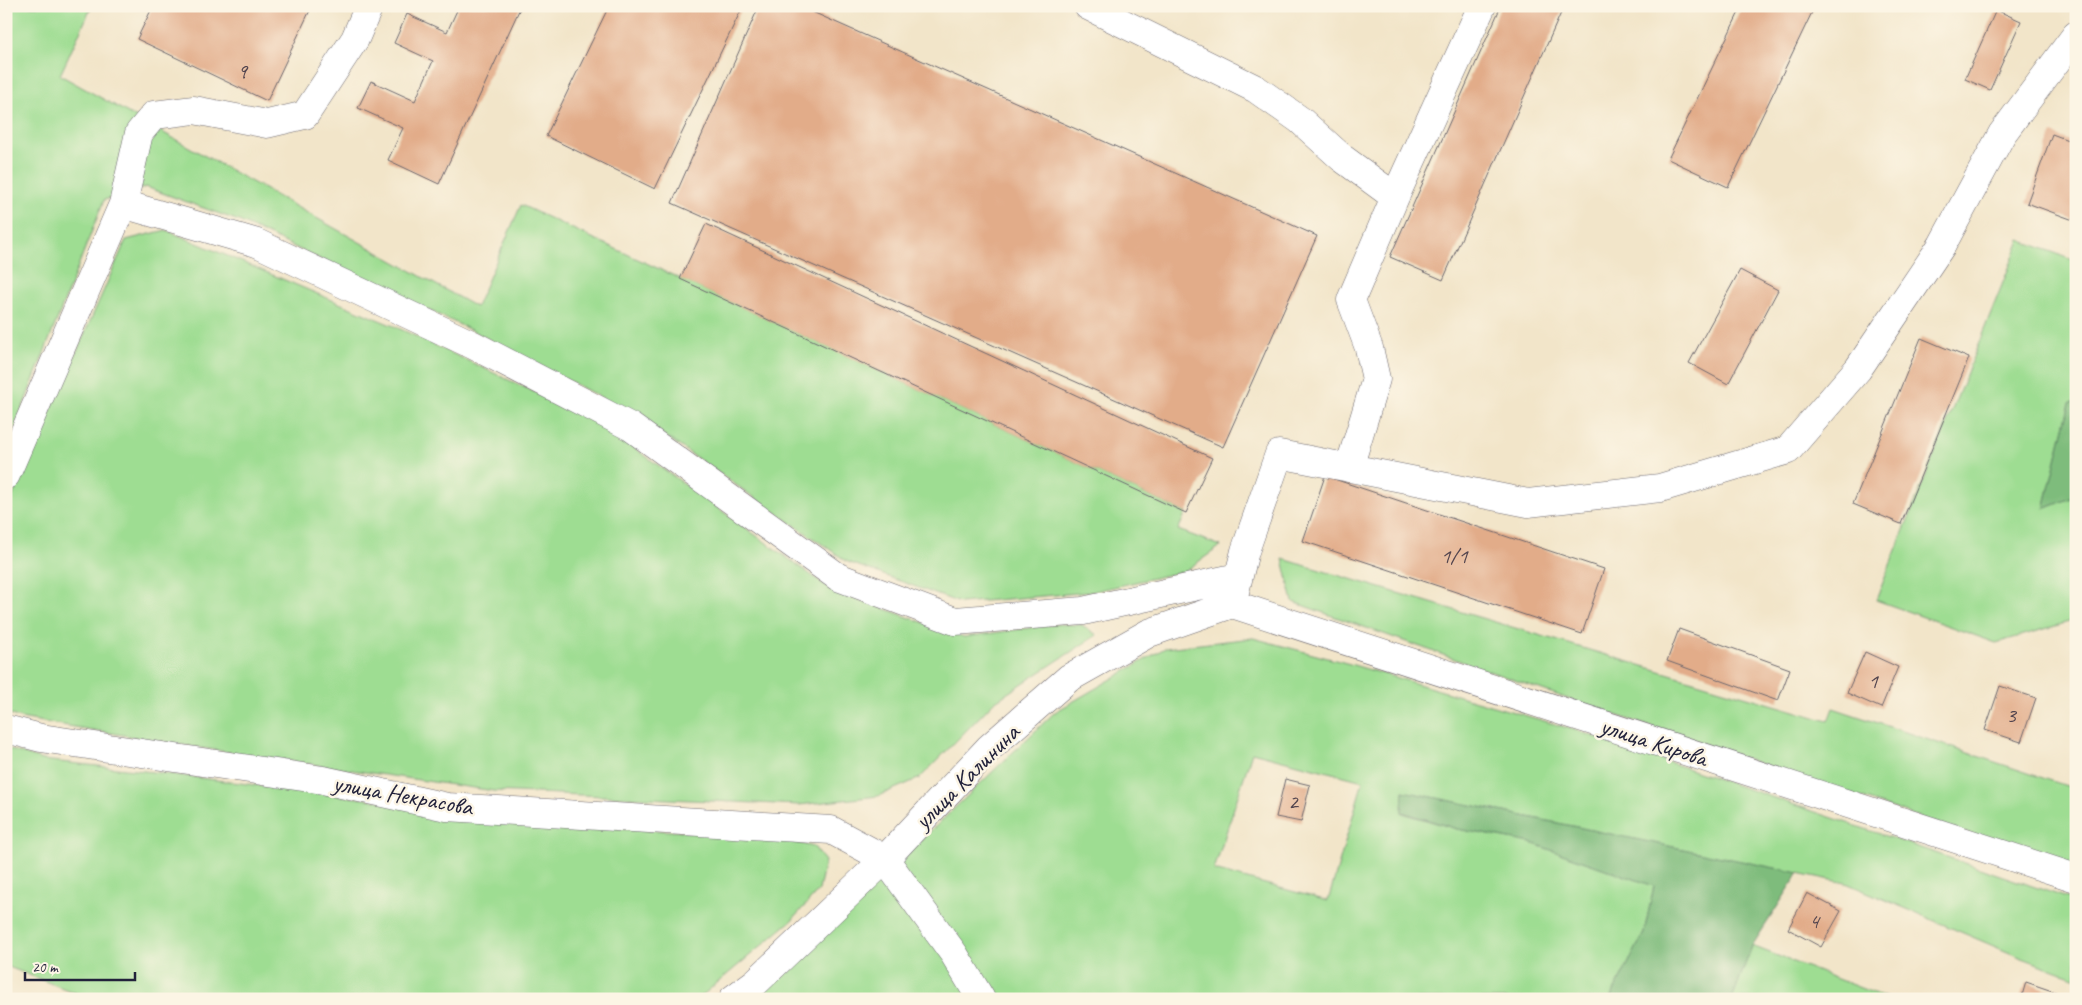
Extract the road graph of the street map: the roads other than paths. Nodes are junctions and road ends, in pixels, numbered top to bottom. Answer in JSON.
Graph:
{"nodes":[{"id":1,"x":370,"y":6,"type":"edge"},
{"id":2,"x":1088,"y":6,"type":"edge"},
{"id":3,"x":1482,"y":6,"type":"edge"},
{"id":4,"x":2076,"y":35,"type":"edge"},
{"id":5,"x":1395,"y":197,"type":"junction"},
{"id":6,"x":122,"y":204,"type":"junction"},
{"id":7,"x":1349,"y":468,"type":"junction"},
{"id":8,"x":6,"y":475,"type":"edge"},
{"id":9,"x":1238,"y":577,"type":"junction"},
{"id":10,"x":1232,"y":604,"type":"junction"},
{"id":11,"x":6,"y":729,"type":"edge"},
{"id":12,"x":885,"y":859,"type":"junction"},
{"id":13,"x":2076,"y":878,"type":"edge"},
{"id":14,"x":733,"y":999,"type":"edge"},
{"id":15,"x":981,"y":999,"type":"edge"}],
"edges":[{"from":1,"to":6,"type":"street"},
{"from":2,"to":5,"type":"street"},
{"from":3,"to":5,"type":"street"},
{"from":4,"to":7,"type":"street"},
{"from":5,"to":7,"type":"street"},
{"from":6,"to":8,"type":"street"},
{"from":6,"to":9,"type":"street"},
{"from":7,"to":9,"type":"street"},
{"from":9,"to":10,"type":"street"},
{"from":10,"to":12,"type":"street","name":"улица Калинина"},
{"from":10,"to":13,"type":"street","name":"улица Кирова"},
{"from":11,"to":12,"type":"street","name":"улица Некрасова"},
{"from":12,"to":14,"type":"street","name":"улица Калинина"},
{"from":12,"to":15,"type":"street"}]}
